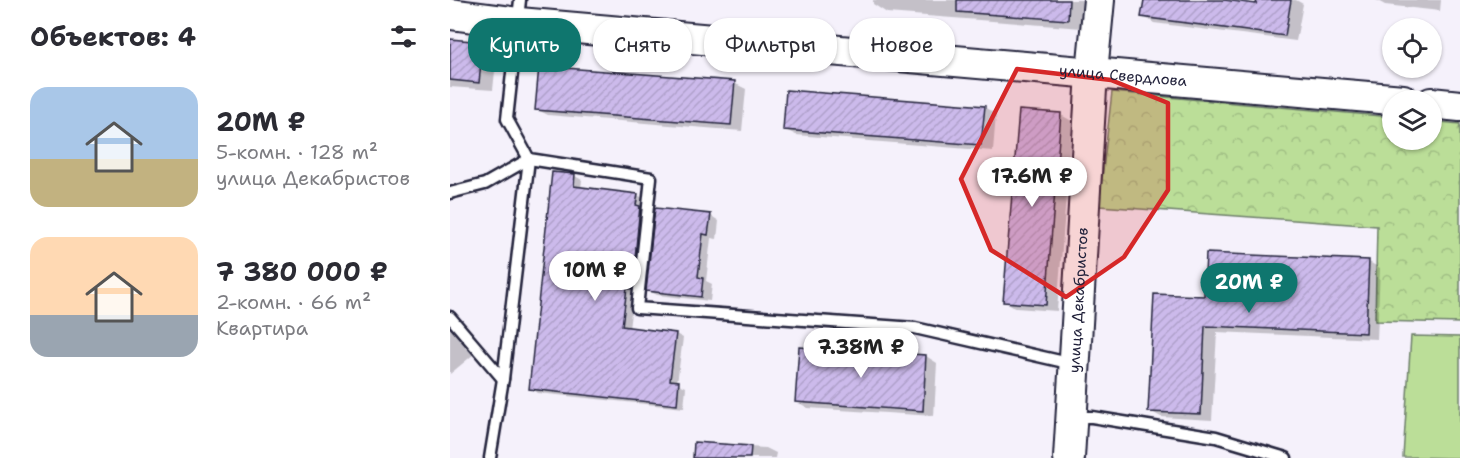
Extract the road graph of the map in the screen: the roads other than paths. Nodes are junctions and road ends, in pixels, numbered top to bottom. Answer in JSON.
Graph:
{"nodes":[{"id":1,"x":1099,"y":0,"type":"edge"},
{"id":2,"x":520,"y":12,"type":"edge"},
{"id":3,"x":450,"y":14,"type":"edge"},
{"id":4,"x":1092,"y":72,"type":"junction"},
{"id":5,"x":1382,"y":98,"type":"edge"},
{"id":6,"x":1442,"y":104,"type":"edge"},
{"id":7,"x":1460,"y":106,"type":"edge"},
{"id":8,"x":530,"y":159,"type":"junction"},
{"id":9,"x":450,"y":193,"type":"edge"},
{"id":10,"x":450,"y":317,"type":"edge"},
{"id":11,"x":1076,"y":365,"type":"junction"},
{"id":12,"x":502,"y":379,"type":"junction"},
{"id":13,"x":1072,"y":417,"type":"junction"},
{"id":14,"x":490,"y":458,"type":"edge"},
{"id":15,"x":1069,"y":458,"type":"edge"},
{"id":16,"x":1286,"y":458,"type":"edge"}],
"edges":[{"from":1,"to":4,"type":"main road","name":"улица Декабристов"},
{"from":2,"to":3,"type":"main road","name":"улица Свердлова"},
{"from":2,"to":4,"type":"main road","name":"улица Свердлова"},
{"from":2,"to":8,"type":"lane"},
{"from":4,"to":5,"type":"main road","name":"улица Свердлова"},
{"from":4,"to":11,"type":"main road","name":"улица Декабристов"},
{"from":6,"to":7,"type":"main road"},
{"from":8,"to":9,"type":"lane"},
{"from":8,"to":11,"type":"lane"},
{"from":8,"to":12,"type":"lane"},
{"from":10,"to":12,"type":"lane"},
{"from":11,"to":13,"type":"main road","name":"улица Декабристов"},
{"from":12,"to":14,"type":"lane"},
{"from":13,"to":15,"type":"main road","name":"улица Декабристов"},
{"from":13,"to":16,"type":"lane"}]}
